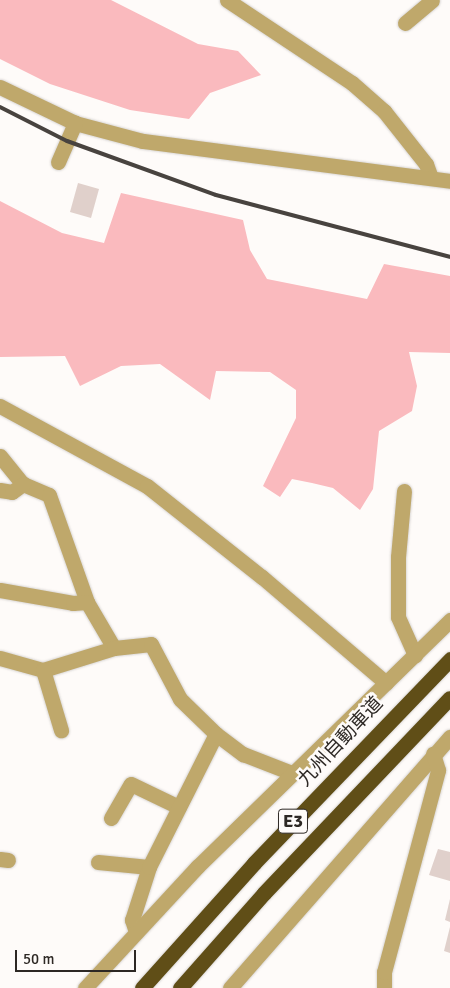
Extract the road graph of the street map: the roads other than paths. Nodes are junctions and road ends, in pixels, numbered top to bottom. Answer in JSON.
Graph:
{"nodes":[{"id":1,"x":227,"y":0,"type":"edge"},
{"id":2,"x":432,"y":0,"type":"edge"},
{"id":3,"x":405,"y":23,"type":"dead end"},
{"id":4,"x":0,"y":87,"type":"edge"},
{"id":5,"x":75,"y":124,"type":"junction"},
{"id":6,"x":58,"y":162,"type":"dead end"},
{"id":7,"x":431,"y":178,"type":"junction"},
{"id":8,"x":450,"y":181,"type":"edge"},
{"id":9,"x":0,"y":406,"type":"edge"},
{"id":10,"x":0,"y":456,"type":"edge"},
{"id":11,"x":23,"y":484,"type":"junction"},
{"id":12,"x":0,"y":490,"type":"edge"},
{"id":13,"x":404,"y":491,"type":"dead end"},
{"id":14,"x":0,"y":590,"type":"edge"},
{"id":15,"x":87,"y":602,"type":"junction"},
{"id":16,"x":450,"y":620,"type":"edge"},
{"id":17,"x":114,"y":648,"type":"junction"},
{"id":18,"x":415,"y":655,"type":"junction"},
{"id":19,"x":0,"y":658,"type":"edge"},
{"id":20,"x":450,"y":659,"type":"edge"},
{"id":21,"x":43,"y":670,"type":"junction"},
{"id":22,"x":386,"y":683,"type":"junction"},
{"id":23,"x":450,"y":698,"type":"edge"},
{"id":24,"x":61,"y":730,"type":"dead end"},
{"id":25,"x":216,"y":734,"type":"junction"},
{"id":26,"x":450,"y":737,"type":"edge"},
{"id":27,"x":432,"y":754,"type":"junction"},
{"id":28,"x":292,"y":773,"type":"junction"},
{"id":29,"x":179,"y":807,"type":"junction"},
{"id":30,"x":111,"y":818,"type":"dead end"},
{"id":31,"x":98,"y":862,"type":"dead end"},
{"id":32,"x":149,"y":867,"type":"junction"},
{"id":33,"x":136,"y":932,"type":"junction"},
{"id":34,"x":85,"y":988,"type":"edge"},
{"id":35,"x":142,"y":988,"type":"edge"},
{"id":36,"x":180,"y":988,"type":"edge"},
{"id":37,"x":230,"y":988,"type":"edge"},
{"id":38,"x":384,"y":988,"type":"edge"}],
"edges":[{"from":1,"to":7,"type":"street"},
{"from":2,"to":3,"type":"street"},
{"from":4,"to":5,"type":"street"},
{"from":5,"to":6,"type":"street"},
{"from":5,"to":7,"type":"street"},
{"from":7,"to":8,"type":"street"},
{"from":9,"to":22,"type":"street"},
{"from":10,"to":11,"type":"street"},
{"from":11,"to":12,"type":"street"},
{"from":11,"to":15,"type":"street"},
{"from":13,"to":18,"type":"street"},
{"from":14,"to":15,"type":"street"},
{"from":15,"to":17,"type":"street"},
{"from":16,"to":18,"type":"street"},
{"from":17,"to":21,"type":"street"},
{"from":17,"to":25,"type":"street"},
{"from":18,"to":22,"type":"street"},
{"from":19,"to":21,"type":"street"},
{"from":20,"to":35,"type":"highway","name":"九州自動車道","number":"E3"},
{"from":21,"to":24,"type":"street"},
{"from":22,"to":28,"type":"street"},
{"from":23,"to":36,"type":"highway","number":"E3"},
{"from":25,"to":28,"type":"street"},
{"from":25,"to":29,"type":"street"},
{"from":26,"to":27,"type":"street"},
{"from":27,"to":37,"type":"street"},
{"from":27,"to":38,"type":"street"},
{"from":28,"to":33,"type":"street"},
{"from":29,"to":30,"type":"street"},
{"from":29,"to":32,"type":"street"},
{"from":31,"to":32,"type":"street"},
{"from":32,"to":33,"type":"street"},
{"from":33,"to":34,"type":"street"}]}
